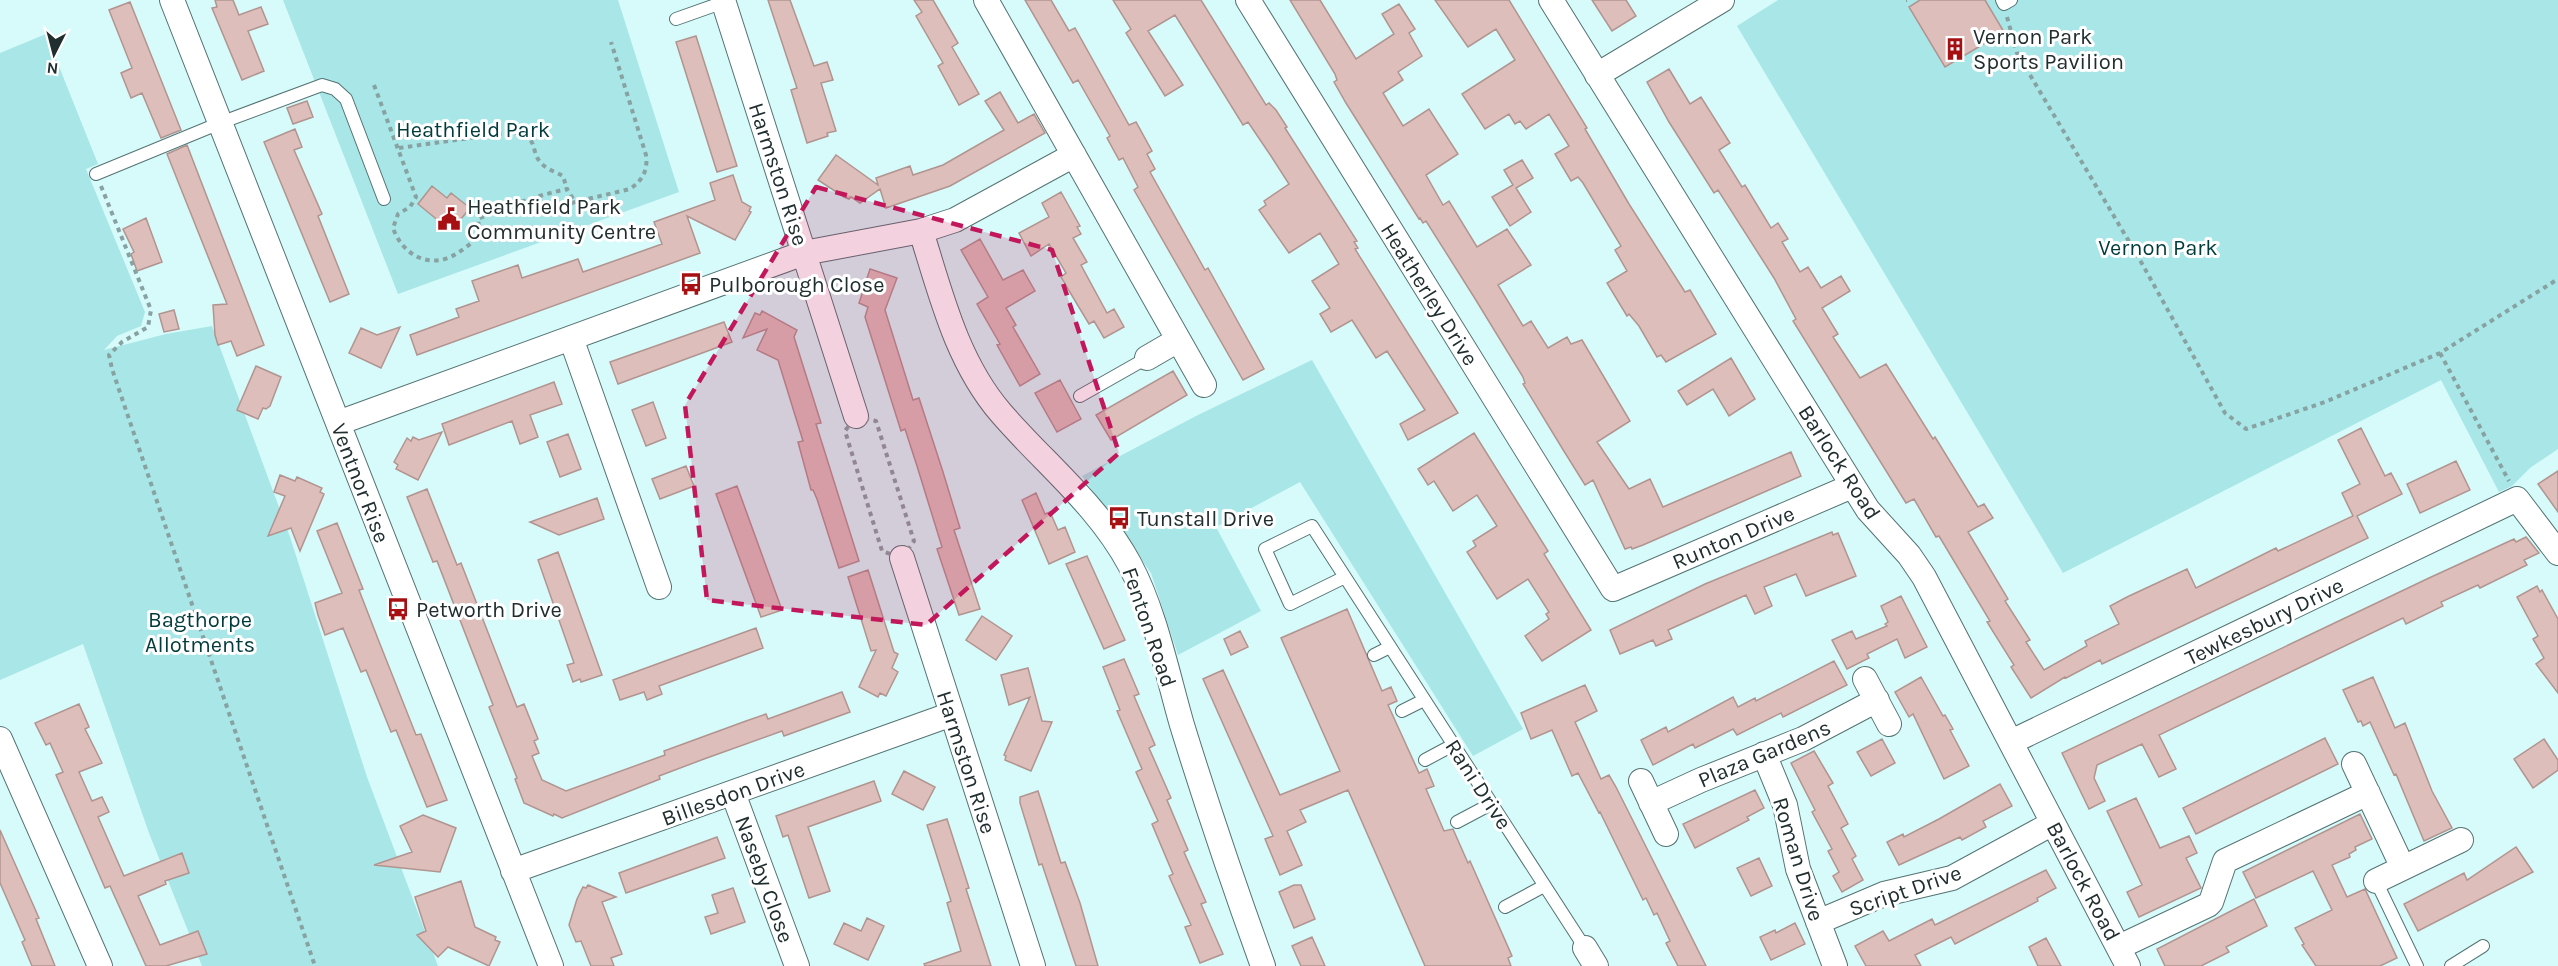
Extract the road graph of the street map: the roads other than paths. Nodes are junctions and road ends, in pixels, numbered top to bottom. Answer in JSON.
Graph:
{"nodes":[{"id":1,"x":172,"y":0,"type":"edge"},
{"id":2,"x":986,"y":0,"type":"edge"},
{"id":3,"x":1248,"y":0,"type":"edge"},
{"id":4,"x":1551,"y":0,"type":"edge"},
{"id":5,"x":1722,"y":0,"type":"edge"},
{"id":6,"x":723,"y":1,"type":"edge"},
{"id":7,"x":676,"y":18,"type":"dead end"},
{"id":8,"x":1597,"y":75,"type":"junction"},
{"id":9,"x":220,"y":123,"type":"junction"},
{"id":10,"x":1074,"y":155,"type":"junction"},
{"id":11,"x":96,"y":174,"type":"road end"},
{"id":12,"x":384,"y":199,"type":"dead end"},
{"id":13,"x":921,"y":231,"type":"junction"},
{"id":14,"x":804,"y":253,"type":"junction"},
{"id":15,"x":571,"y":338,"type":"junction"},
{"id":16,"x":1178,"y":340,"type":"junction"},
{"id":17,"x":1146,"y":358,"type":"joint"},
{"id":18,"x":1204,"y":385,"type":"dead end"},
{"id":19,"x":1080,"y":396,"type":"dead end"},
{"id":20,"x":856,"y":416,"type":"road end"},
{"id":21,"x":338,"y":423,"type":"junction"},
{"id":22,"x":1852,"y":486,"type":"junction"},
{"id":23,"x":2556,"y":547,"type":"edge"},
{"id":24,"x":902,"y":558,"type":"road end"},
{"id":25,"x":1345,"y":577,"type":"junction"},
{"id":26,"x":659,"y":587,"type":"dead end"},
{"id":27,"x":1613,"y":589,"type":"joint"},
{"id":28,"x":1390,"y":647,"type":"junction"},
{"id":29,"x":1374,"y":655,"type":"dead end"},
{"id":30,"x":1865,"y":679,"type":"dead end"},
{"id":31,"x":1424,"y":700,"type":"junction"},
{"id":32,"x":1876,"y":700,"type":"junction"},
{"id":33,"x":1402,"y":711,"type":"dead end"},
{"id":34,"x":952,"y":714,"type":"junction"},
{"id":35,"x":1889,"y":724,"type":"dead end"},
{"id":36,"x":0,"y":739,"type":"edge"},
{"id":37,"x":2011,"y":742,"type":"junction"},
{"id":38,"x":1453,"y":745,"type":"junction"},
{"id":39,"x":1764,"y":754,"type":"junction"},
{"id":40,"x":1425,"y":760,"type":"dead end"},
{"id":41,"x":2354,"y":764,"type":"dead end"},
{"id":42,"x":1641,"y":781,"type":"dead end"},
{"id":43,"x":733,"y":792,"type":"junction"},
{"id":44,"x":2368,"y":793,"type":"junction"},
{"id":45,"x":1651,"y":803,"type":"junction"},
{"id":46,"x":1491,"y":804,"type":"junction"},
{"id":47,"x":1457,"y":822,"type":"dead end"},
{"id":48,"x":2053,"y":823,"type":"junction"},
{"id":49,"x":1666,"y":834,"type":"dead end"},
{"id":50,"x":2462,"y":840,"type":"dead end"},
{"id":51,"x":2403,"y":868,"type":"junction"},
{"id":52,"x":513,"y":871,"type":"junction"},
{"id":53,"x":2376,"y":881,"type":"joint"},
{"id":54,"x":1544,"y":886,"type":"junction"},
{"id":55,"x":1505,"y":907,"type":"dead end"},
{"id":56,"x":1818,"y":922,"type":"junction"},
{"id":57,"x":2482,"y":946,"type":"dead end"},
{"id":58,"x":1591,"y":957,"type":"edge"},
{"id":59,"x":2123,"y":957,"type":"edge"},
{"id":60,"x":1831,"y":965,"type":"edge"},
{"id":61,"x":100,"y":966,"type":"edge"},
{"id":62,"x":551,"y":966,"type":"edge"},
{"id":63,"x":797,"y":966,"type":"edge"},
{"id":64,"x":1033,"y":966,"type":"edge"},
{"id":65,"x":1263,"y":966,"type":"edge"},
{"id":66,"x":2417,"y":966,"type":"edge"},
{"id":67,"x":2451,"y":966,"type":"edge"}],
"edges":[{"from":1,"to":9,"type":"street","name":"Ventnor Rise"},
{"from":2,"to":10,"type":"street"},
{"from":3,"to":27,"type":"street","name":"Heatherley Drive"},
{"from":4,"to":8,"type":"street","name":"Barlock Road"},
{"from":5,"to":8,"type":"street"},
{"from":6,"to":7,"type":"lane"},
{"from":6,"to":14,"type":"street","name":"Harmston Rise"},
{"from":8,"to":22,"type":"street","name":"Barlock Road"},
{"from":9,"to":11,"type":"lane"},
{"from":9,"to":12,"type":"lane"},
{"from":9,"to":21,"type":"street","name":"Ventnor Rise"},
{"from":10,"to":13,"type":"street"},
{"from":10,"to":16,"type":"street"},
{"from":13,"to":14,"type":"street"},
{"from":13,"to":65,"type":"street","name":"Fenton Road"},
{"from":14,"to":15,"type":"street"},
{"from":14,"to":20,"type":"street","name":"Harmston Rise"},
{"from":15,"to":21,"type":"street"},
{"from":15,"to":26,"type":"street"},
{"from":16,"to":17,"type":"street"},
{"from":16,"to":18,"type":"street"},
{"from":17,"to":19,"type":"lane"},
{"from":21,"to":52,"type":"street","name":"Ventnor Rise"},
{"from":22,"to":27,"type":"street","name":"Runton Drive"},
{"from":22,"to":37,"type":"street","name":"Barlock Road"},
{"from":23,"to":37,"type":"street","name":"Tewkesbury Drive"},
{"from":24,"to":34,"type":"street","name":"Harmston Rise"},
{"from":25,"to":25,"type":"lane","name":"Rani Drive"},
{"from":25,"to":28,"type":"lane","name":"Rani Drive"},
{"from":28,"to":29,"type":"lane"},
{"from":28,"to":31,"type":"lane","name":"Rani Drive"},
{"from":30,"to":32,"type":"street"},
{"from":31,"to":33,"type":"lane"},
{"from":31,"to":38,"type":"lane","name":"Rani Drive"},
{"from":32,"to":35,"type":"street"},
{"from":32,"to":39,"type":"street","name":"Plaza Gardens"},
{"from":34,"to":43,"type":"street","name":"Billesdon Drive"},
{"from":34,"to":64,"type":"street","name":"Harmston Rise"},
{"from":36,"to":61,"type":"street"},
{"from":37,"to":48,"type":"street","name":"Barlock Road"},
{"from":38,"to":40,"type":"lane"},
{"from":38,"to":46,"type":"lane","name":"Rani Drive"},
{"from":39,"to":45,"type":"street","name":"Plaza Gardens"},
{"from":39,"to":56,"type":"street","name":"Roman Drive"},
{"from":41,"to":44,"type":"street"},
{"from":42,"to":45,"type":"street"},
{"from":43,"to":52,"type":"street","name":"Billesdon Drive"},
{"from":43,"to":63,"type":"street","name":"Naseby Close"},
{"from":44,"to":51,"type":"street"},
{"from":44,"to":59,"type":"street"},
{"from":45,"to":49,"type":"street"},
{"from":46,"to":47,"type":"lane"},
{"from":46,"to":54,"type":"lane","name":"Rani Drive"},
{"from":48,"to":56,"type":"street","name":"Script Drive"},
{"from":48,"to":59,"type":"street","name":"Barlock Road"},
{"from":50,"to":51,"type":"street"},
{"from":51,"to":53,"type":"street"},
{"from":52,"to":62,"type":"street","name":"Ventnor Rise"},
{"from":53,"to":66,"type":"lane"},
{"from":54,"to":55,"type":"lane"},
{"from":54,"to":58,"type":"lane","name":"Rani Drive"},
{"from":56,"to":60,"type":"street","name":"Roman Drive"},
{"from":57,"to":67,"type":"lane"}]}
